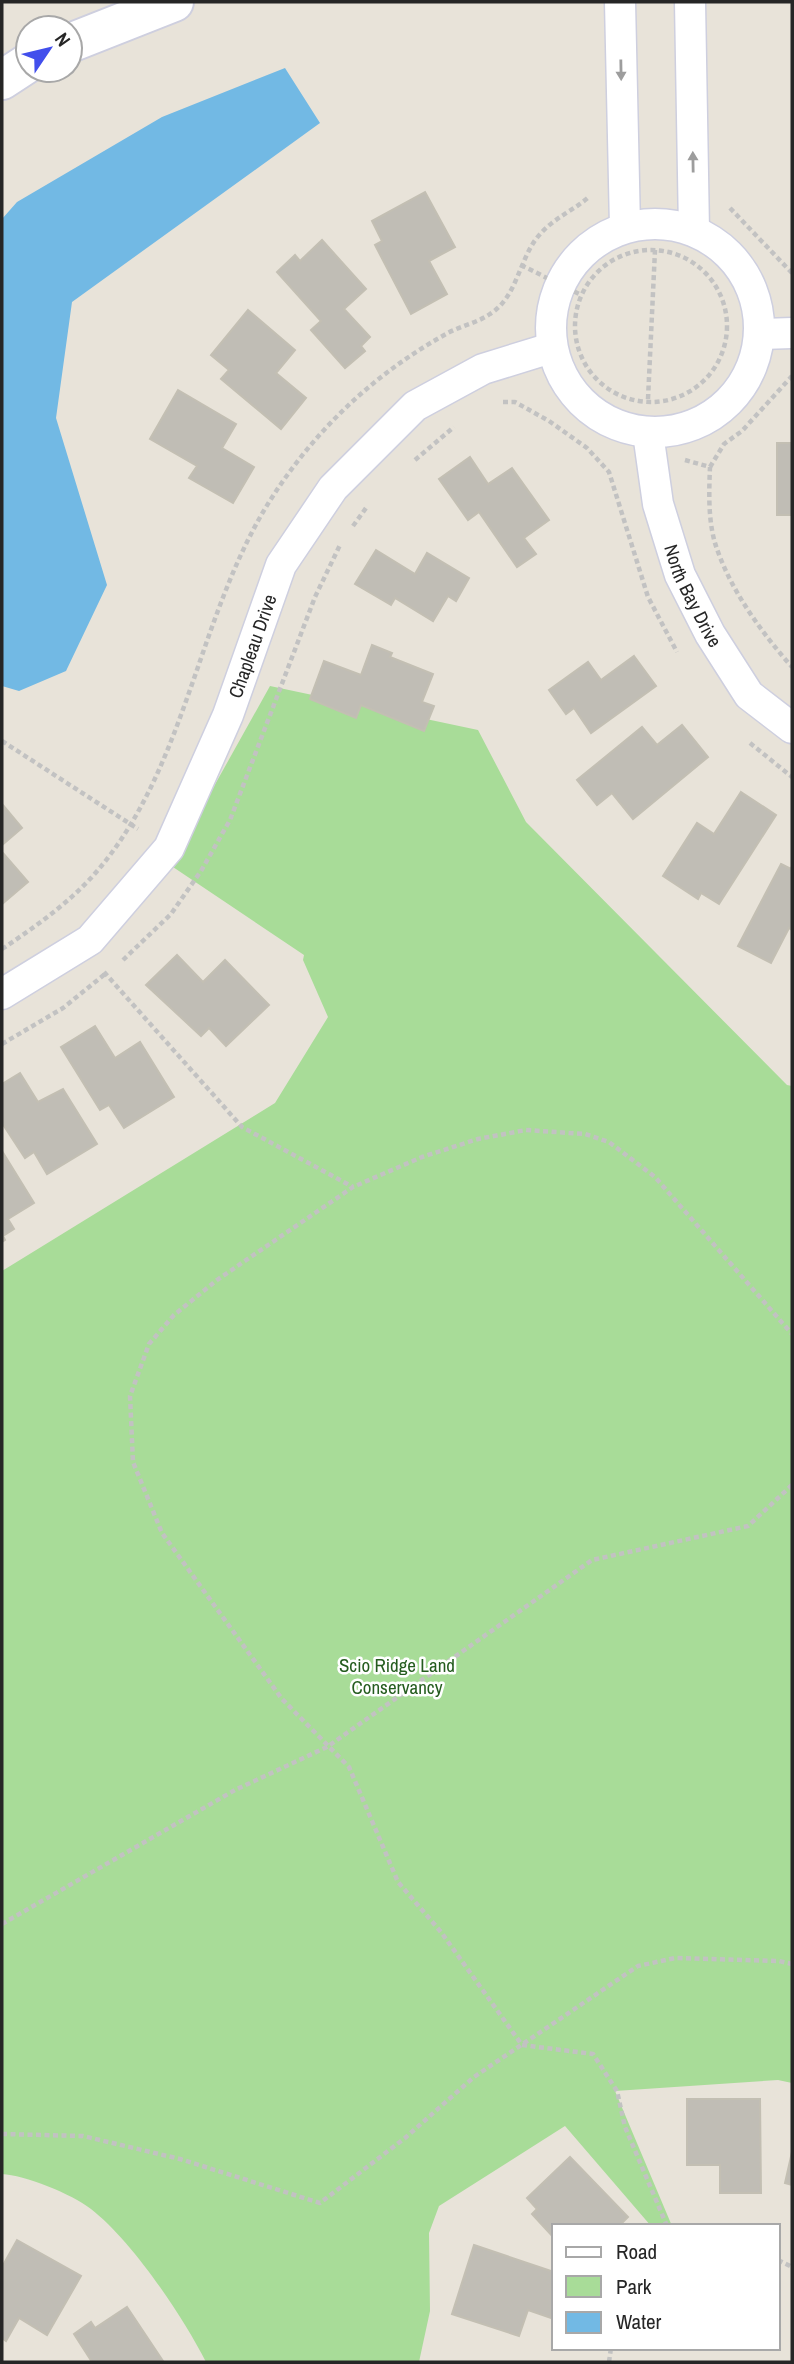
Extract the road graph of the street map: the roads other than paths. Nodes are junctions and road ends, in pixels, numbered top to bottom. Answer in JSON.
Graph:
{"nodes":[{"id":1,"x":174,"y":2,"type":"edge"},
{"id":2,"x":620,"y":2,"type":"edge"},
{"id":3,"x":690,"y":2,"type":"edge"},
{"id":4,"x":84,"y":37,"type":"edge"},
{"id":5,"x":625,"y":227,"type":"junction"},
{"id":6,"x":694,"y":231,"type":"junction"},
{"id":7,"x":792,"y":333,"type":"edge"},
{"id":8,"x":759,"y":334,"type":"junction"},
{"id":9,"x":551,"y":348,"type":"junction"},
{"id":10,"x":650,"y":448,"type":"junction"},
{"id":11,"x":792,"y":729,"type":"edge"},
{"id":12,"x":2,"y":994,"type":"edge"}],
"edges":[{"from":1,"to":4,"type":"street"},
{"from":2,"to":5,"type":"street","one_way":true},
{"from":6,"to":3,"type":"street","one_way":true},
{"from":5,"to":6,"type":"street"},
{"from":5,"to":9,"type":"street"},
{"from":6,"to":8,"type":"street"},
{"from":7,"to":8,"type":"street"},
{"from":8,"to":10,"type":"street"},
{"from":9,"to":10,"type":"street"},
{"from":9,"to":12,"type":"street","name":"Chapleau Drive"},
{"from":10,"to":11,"type":"street","name":"North Bay Drive"}]}
